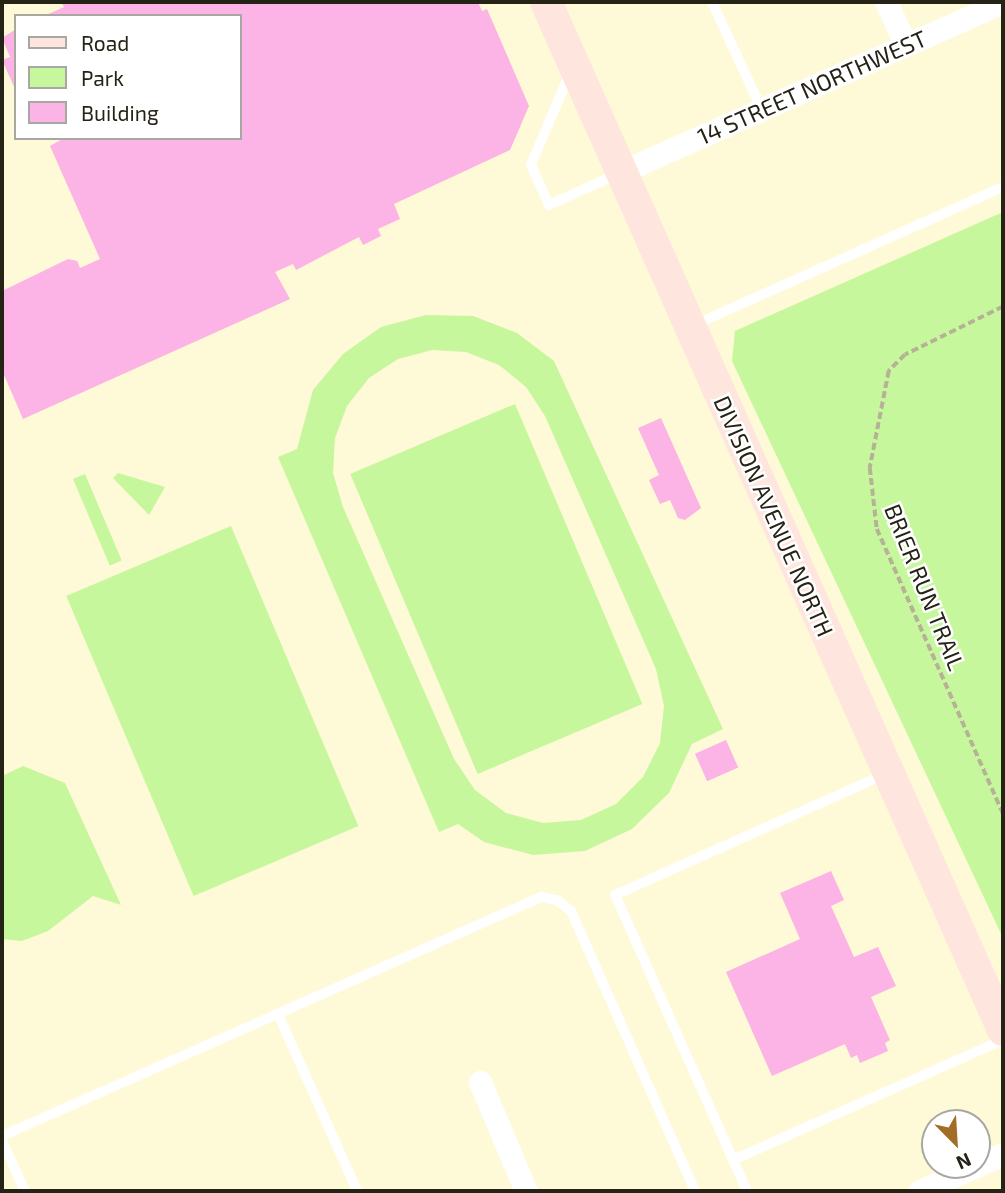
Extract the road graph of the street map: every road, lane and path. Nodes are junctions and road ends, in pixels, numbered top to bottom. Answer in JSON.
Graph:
{"nodes":[{"id":1,"x":546,"y":2,"type":"edge"},
{"id":2,"x":712,"y":2,"type":"edge"},
{"id":3,"x":886,"y":2,"type":"edge"},
{"id":4,"x":1003,"y":2,"type":"edge"},
{"id":5,"x":906,"y":46,"type":"junction"},
{"id":6,"x":573,"y":64,"type":"junction"},
{"id":7,"x":762,"y":110,"type":"junction"},
{"id":8,"x":621,"y":172,"type":"junction"},
{"id":9,"x":1003,"y":187,"type":"edge"},
{"id":10,"x":1003,"y":307,"type":"edge"},
{"id":11,"x":690,"y":327,"type":"junction"},
{"id":12,"x":888,"y":773,"type":"junction"},
{"id":13,"x":1003,"y":813,"type":"edge"},
{"id":14,"x":278,"y":1014,"type":"junction"},
{"id":15,"x":1003,"y":1030,"type":"edge"},
{"id":16,"x":1003,"y":1040,"type":"edge"},
{"id":17,"x":480,"y":1082,"type":"dead end"},
{"id":18,"x":2,"y":1139,"type":"edge"},
{"id":19,"x":1003,"y":1154,"type":"edge"},
{"id":20,"x":733,"y":1160,"type":"junction"},
{"id":21,"x":25,"y":1191,"type":"edge"},
{"id":22,"x":357,"y":1191,"type":"edge"},
{"id":23,"x":526,"y":1191,"type":"edge"},
{"id":24,"x":695,"y":1191,"type":"edge"},
{"id":25,"x":747,"y":1191,"type":"edge"},
{"id":26,"x":920,"y":1191,"type":"edge"}],
"edges":[{"from":1,"to":6,"type":"main road","name":"DIVISION AVENUE NORTH"},
{"from":2,"to":7,"type":"lane"},
{"from":3,"to":5,"type":"street"},
{"from":4,"to":5,"type":"street","name":"14 STREET NORTHWEST"},
{"from":5,"to":7,"type":"street","name":"14 STREET NORTHWEST"},
{"from":6,"to":8,"type":"main road","name":"DIVISION AVENUE NORTH"},
{"from":6,"to":8,"type":"lane"},
{"from":7,"to":8,"type":"street","name":"14 STREET NORTHWEST"},
{"from":8,"to":11,"type":"main road","name":"DIVISION AVENUE NORTH"},
{"from":9,"to":11,"type":"lane"},
{"from":10,"to":13,"type":"path","name":"BRIER RUN TRAIL"},
{"from":11,"to":12,"type":"main road","name":"DIVISION AVENUE NORTH"},
{"from":12,"to":15,"type":"main road","name":"DIVISION AVENUE NORTH"},
{"from":12,"to":20,"type":"lane"},
{"from":14,"to":18,"type":"lane"},
{"from":14,"to":22,"type":"lane"},
{"from":14,"to":24,"type":"lane"},
{"from":16,"to":20,"type":"lane"},
{"from":17,"to":23,"type":"street"},
{"from":18,"to":21,"type":"lane"},
{"from":19,"to":26,"type":"street"},
{"from":20,"to":25,"type":"lane"}]}
